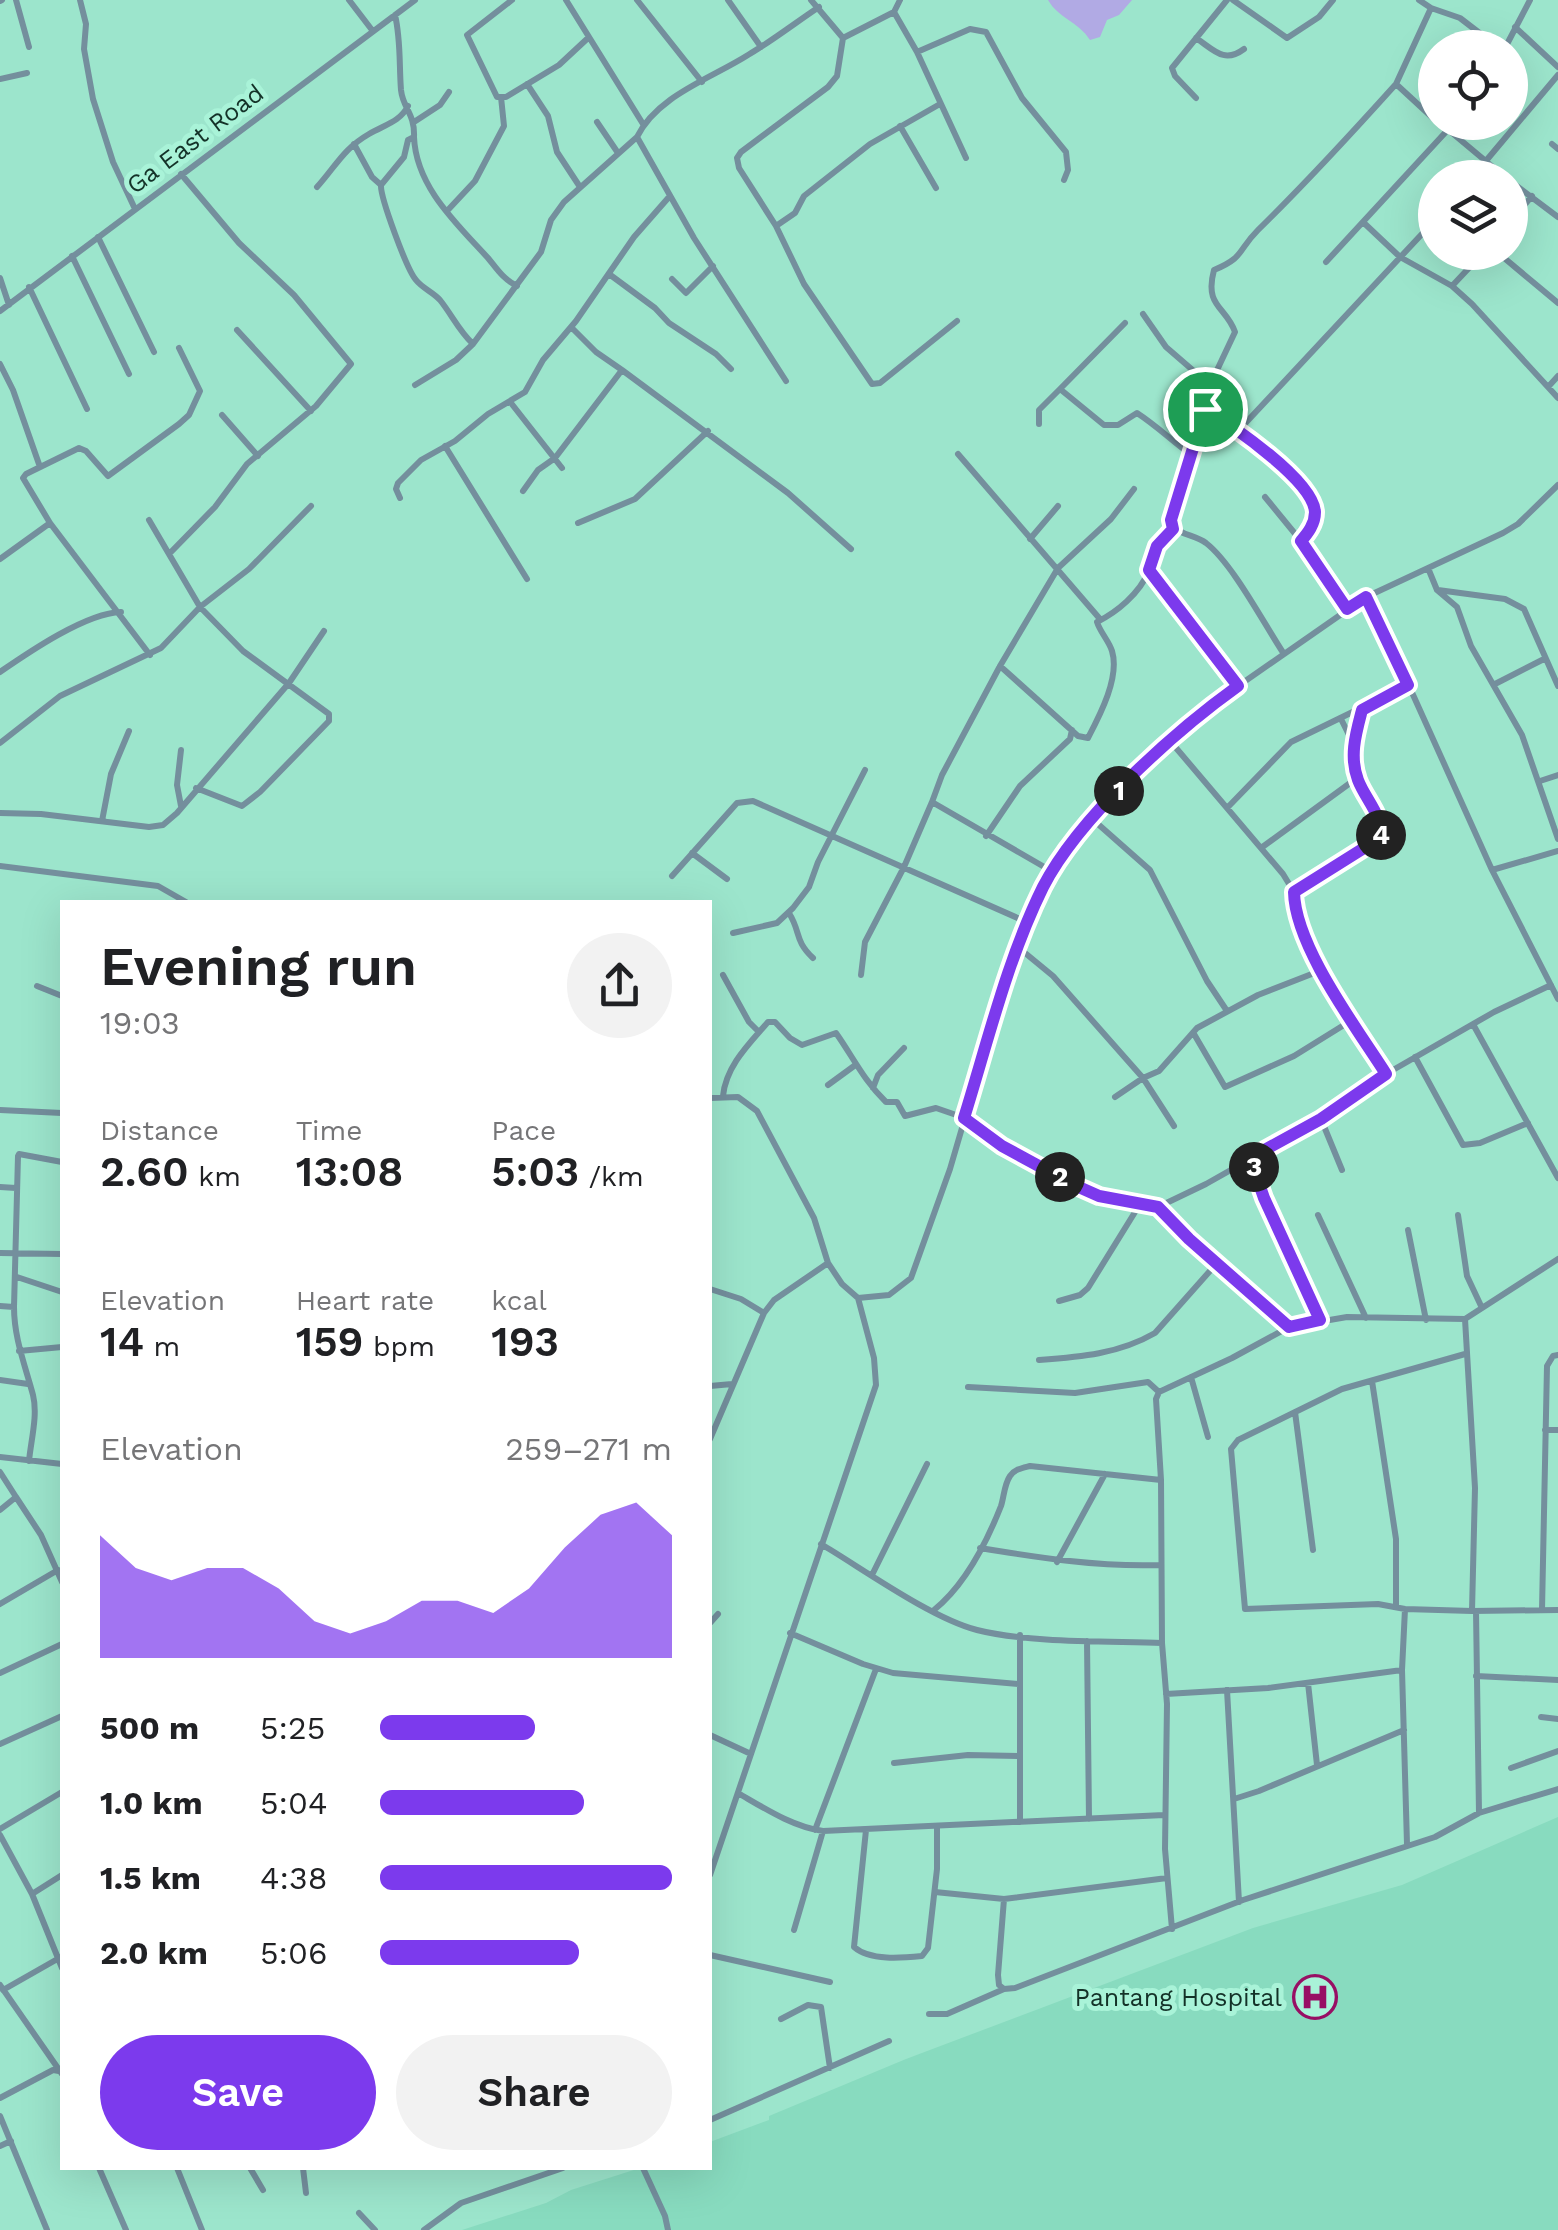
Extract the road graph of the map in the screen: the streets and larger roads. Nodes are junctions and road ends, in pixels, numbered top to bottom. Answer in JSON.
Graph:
{"nodes":[{"id":1,"x":16,"y":0,"type":"edge"},
{"id":2,"x":80,"y":0,"type":"edge"},
{"id":3,"x":348,"y":0,"type":"edge"},
{"id":4,"x":414,"y":0,"type":"edge"},
{"id":5,"x":512,"y":0,"type":"edge"},
{"id":6,"x":566,"y":0,"type":"edge"},
{"id":7,"x":636,"y":0,"type":"edge"},
{"id":8,"x":728,"y":0,"type":"edge"},
{"id":9,"x":811,"y":0,"type":"edge"},
{"id":10,"x":900,"y":0,"type":"edge"},
{"id":11,"x":1230,"y":0,"type":"edge"},
{"id":12,"x":1333,"y":0,"type":"edge"},
{"id":13,"x":1419,"y":0,"type":"edge"},
{"id":14,"x":1530,"y":0,"type":"edge"},
{"id":15,"x":819,"y":8,"type":"junction"},
{"id":16,"x":1431,"y":8,"type":"junction"},
{"id":17,"x":894,"y":12,"type":"junction"},
{"id":18,"x":395,"y":15,"type":"junction"},
{"id":19,"x":1515,"y":27,"type":"junction"},
{"id":20,"x":372,"y":30,"type":"junction"},
{"id":21,"x":1477,"y":30,"type":"edge"},
{"id":22,"x":1513,"y":30,"type":"edge"},
{"id":23,"x":588,"y":38,"type":"junction"},
{"id":24,"x":843,"y":38,"type":"junction"},
{"id":25,"x":1196,"y":38,"type":"junction"},
{"id":26,"x":29,"y":46,"type":"dead end"},
{"id":27,"x":761,"y":48,"type":"junction"},
{"id":28,"x":1244,"y":49,"type":"dead end"},
{"id":29,"x":916,"y":52,"type":"junction"},
{"id":30,"x":1558,"y":66,"type":"edge"},
{"id":31,"x":27,"y":72,"type":"dead end"},
{"id":32,"x":1558,"y":75,"type":"edge"},
{"id":33,"x":0,"y":79,"type":"edge"},
{"id":34,"x":702,"y":82,"type":"junction"},
{"id":35,"x":528,"y":84,"type":"junction"},
{"id":36,"x":1396,"y":84,"type":"junction"},
{"id":37,"x":449,"y":92,"type":"dead end"},
{"id":38,"x":501,"y":98,"type":"junction"},
{"id":39,"x":1196,"y":98,"type":"dead end"},
{"id":40,"x":940,"y":104,"type":"junction"},
{"id":41,"x":1418,"y":104,"type":"edge"},
{"id":42,"x":408,"y":106,"type":"junction"},
{"id":43,"x":414,"y":122,"type":"junction"},
{"id":44,"x":597,"y":122,"type":"dead end"},
{"id":45,"x":643,"y":124,"type":"junction"},
{"id":46,"x":900,"y":126,"type":"junction"},
{"id":47,"x":414,"y":137,"type":"junction"},
{"id":48,"x":637,"y":137,"type":"junction"},
{"id":49,"x":1442,"y":140,"type":"edge"},
{"id":50,"x":1460,"y":140,"type":"edge"},
{"id":51,"x":354,"y":144,"type":"junction"},
{"id":52,"x":618,"y":152,"type":"junction"},
{"id":53,"x":966,"y":158,"type":"dead end"},
{"id":54,"x":1483,"y":160,"type":"edge"},
{"id":55,"x":1490,"y":160,"type":"edge"},
{"id":56,"x":181,"y":174,"type":"junction"},
{"id":57,"x":1064,"y":180,"type":"dead end"},
{"id":58,"x":381,"y":185,"type":"junction"},
{"id":59,"x":317,"y":187,"type":"dead end"},
{"id":60,"x":580,"y":188,"type":"junction"},
{"id":61,"x":936,"y":188,"type":"dead end"},
{"id":62,"x":1528,"y":193,"type":"edge"},
{"id":63,"x":1532,"y":196,"type":"junction"},
{"id":64,"x":670,"y":197,"type":"junction"},
{"id":65,"x":1528,"y":201,"type":"edge"},
{"id":66,"x":135,"y":209,"type":"junction"},
{"id":67,"x":448,"y":211,"type":"junction"},
{"id":68,"x":1558,"y":217,"type":"edge"},
{"id":69,"x":1364,"y":223,"type":"junction"},
{"id":70,"x":776,"y":226,"type":"junction"},
{"id":71,"x":98,"y":236,"type":"junction"},
{"id":72,"x":1418,"y":237,"type":"edge"},
{"id":73,"x":72,"y":256,"type":"junction"},
{"id":74,"x":1400,"y":256,"type":"junction"},
{"id":75,"x":1326,"y":262,"type":"dead end"},
{"id":76,"x":712,"y":266,"type":"junction"},
{"id":77,"x":1467,"y":270,"type":"edge"},
{"id":78,"x":1519,"y":270,"type":"edge"},
{"id":79,"x":609,"y":274,"type":"junction"},
{"id":80,"x":0,"y":278,"type":"edge"},
{"id":81,"x":672,"y":279,"type":"dead end"},
{"id":82,"x":516,"y":286,"type":"junction"},
{"id":83,"x":1452,"y":286,"type":"junction"},
{"id":84,"x":29,"y":287,"type":"junction"},
{"id":85,"x":1558,"y":303,"type":"edge"},
{"id":86,"x":9,"y":304,"type":"junction"},
{"id":87,"x":0,"y":311,"type":"edge"},
{"id":88,"x":1143,"y":314,"type":"dead end"},
{"id":89,"x":957,"y":321,"type":"dead end"},
{"id":90,"x":1124,"y":324,"type":"dead end"},
{"id":91,"x":571,"y":327,"type":"junction"},
{"id":92,"x":238,"y":330,"type":"dead end"},
{"id":93,"x":473,"y":344,"type":"junction"},
{"id":94,"x":179,"y":348,"type":"dead end"},
{"id":95,"x":154,"y":352,"type":"dead end"},
{"id":96,"x":0,"y":364,"type":"edge"},
{"id":97,"x":731,"y":368,"type":"dead end"},
{"id":98,"x":622,"y":370,"type":"junction"},
{"id":99,"x":129,"y":374,"type":"dead end"},
{"id":100,"x":1558,"y":376,"type":"edge"},
{"id":101,"x":786,"y":381,"type":"dead end"},
{"id":102,"x":415,"y":385,"type":"dead end"},
{"id":103,"x":1210,"y":386,"type":"junction"},
{"id":104,"x":1548,"y":387,"type":"junction"},
{"id":105,"x":1060,"y":389,"type":"junction"},
{"id":106,"x":1558,"y":398,"type":"edge"},
{"id":107,"x":511,"y":403,"type":"junction"},
{"id":108,"x":86,"y":409,"type":"dead end"},
{"id":109,"x":1205,"y":409,"type":"junction"},
{"id":110,"x":310,"y":411,"type":"junction"},
{"id":111,"x":222,"y":415,"type":"dead end"},
{"id":112,"x":1038,"y":424,"type":"dead end"},
{"id":113,"x":1239,"y":430,"type":"junction"},
{"id":114,"x":708,"y":431,"type":"junction"},
{"id":115,"x":445,"y":446,"type":"junction"},
{"id":116,"x":958,"y":454,"type":"dead end"},
{"id":117,"x":1190,"y":454,"type":"junction"},
{"id":118,"x":258,"y":456,"type":"junction"},
{"id":119,"x":554,"y":458,"type":"junction"},
{"id":120,"x":40,"y":467,"type":"junction"},
{"id":121,"x":562,"y":468,"type":"dead end"},
{"id":122,"x":1558,"y":485,"type":"edge"},
{"id":123,"x":1134,"y":489,"type":"dead end"},
{"id":124,"x":524,"y":492,"type":"dead end"},
{"id":125,"x":1265,"y":496,"type":"dead end"},
{"id":126,"x":400,"y":498,"type":"dead end"},
{"id":127,"x":310,"y":506,"type":"dead end"},
{"id":128,"x":1058,"y":506,"type":"dead end"},
{"id":129,"x":149,"y":520,"type":"dead end"},
{"id":130,"x":578,"y":522,"type":"dead end"},
{"id":131,"x":50,"y":523,"type":"junction"},
{"id":132,"x":1173,"y":529,"type":"junction"},
{"id":133,"x":1030,"y":539,"type":"junction"},
{"id":134,"x":1301,"y":541,"type":"junction"},
{"id":135,"x":852,"y":549,"type":"dead end"},
{"id":136,"x":171,"y":552,"type":"junction"},
{"id":137,"x":0,"y":559,"type":"edge"},
{"id":138,"x":1058,"y":568,"type":"junction"},
{"id":139,"x":1428,"y":568,"type":"junction"},
{"id":140,"x":1149,"y":570,"type":"junction"},
{"id":141,"x":528,"y":579,"type":"dead end"},
{"id":142,"x":1437,"y":590,"type":"junction"},
{"id":143,"x":1366,"y":597,"type":"junction"},
{"id":144,"x":200,"y":607,"type":"junction"},
{"id":145,"x":1347,"y":609,"type":"junction"},
{"id":146,"x":120,"y":612,"type":"junction"},
{"id":147,"x":1100,"y":619,"type":"junction"},
{"id":148,"x":324,"y":631,"type":"dead end"},
{"id":149,"x":150,"y":654,"type":"junction"},
{"id":150,"x":1284,"y":654,"type":"junction"},
{"id":151,"x":1544,"y":658,"type":"junction"},
{"id":152,"x":1000,"y":666,"type":"junction"},
{"id":153,"x":0,"y":672,"type":"edge"},
{"id":154,"x":1557,"y":681,"type":"edge"},
{"id":155,"x":289,"y":684,"type":"junction"},
{"id":156,"x":1495,"y":684,"type":"junction"},
{"id":157,"x":1408,"y":685,"type":"junction"},
{"id":158,"x":1238,"y":686,"type":"junction"},
{"id":159,"x":1362,"y":710,"type":"junction"},
{"id":160,"x":1341,"y":718,"type":"junction"},
{"id":161,"x":129,"y":730,"type":"dead end"},
{"id":162,"x":1072,"y":730,"type":"junction"},
{"id":163,"x":1171,"y":742,"type":"junction"},
{"id":164,"x":0,"y":743,"type":"edge"},
{"id":165,"x":1353,"y":743,"type":"junction"},
{"id":166,"x":182,"y":750,"type":"dead end"},
{"id":167,"x":865,"y":770,"type":"dead end"},
{"id":168,"x":1558,"y":775,"type":"edge"},
{"id":169,"x":1357,"y":778,"type":"junction"},
{"id":170,"x":1540,"y":782,"type":"junction"},
{"id":171,"x":196,"y":788,"type":"junction"},
{"id":172,"x":932,"y":802,"type":"junction"},
{"id":173,"x":182,"y":807,"type":"junction"},
{"id":174,"x":1228,"y":807,"type":"junction"},
{"id":175,"x":0,"y":813,"type":"edge"},
{"id":176,"x":1090,"y":817,"type":"junction"},
{"id":177,"x":102,"y":821,"type":"junction"},
{"id":178,"x":986,"y":836,"type":"junction"},
{"id":179,"x":833,"y":838,"type":"junction"},
{"id":180,"x":1558,"y":839,"type":"edge"},
{"id":181,"x":1261,"y":848,"type":"junction"},
{"id":182,"x":1558,"y":850,"type":"edge"},
{"id":183,"x":692,"y":853,"type":"junction"},
{"id":184,"x":0,"y":866,"type":"edge"},
{"id":185,"x":904,"y":867,"type":"junction"},
{"id":186,"x":1492,"y":870,"type":"junction"},
{"id":187,"x":1053,"y":872,"type":"junction"},
{"id":188,"x":672,"y":876,"type":"dead end"},
{"id":189,"x":727,"y":879,"type":"dead end"},
{"id":190,"x":1294,"y":892,"type":"junction"},
{"id":191,"x":182,"y":900,"type":"edge"},
{"id":192,"x":789,"y":913,"type":"junction"},
{"id":193,"x":1029,"y":923,"type":"junction"},
{"id":194,"x":733,"y":933,"type":"dead end"},
{"id":195,"x":1019,"y":948,"type":"junction"},
{"id":196,"x":812,"y":958,"type":"dead end"},
{"id":197,"x":1322,"y":970,"type":"junction"},
{"id":198,"x":722,"y":975,"type":"dead end"},
{"id":199,"x":861,"y":975,"type":"dead end"},
{"id":200,"x":1551,"y":985,"type":"junction"},
{"id":201,"x":37,"y":986,"type":"dead end"},
{"id":202,"x":60,"y":995,"type":"edge"},
{"id":203,"x":1558,"y":999,"type":"edge"},
{"id":204,"x":1227,"y":1011,"type":"junction"},
{"id":205,"x":1352,"y":1020,"type":"junction"},
{"id":206,"x":1473,"y":1026,"type":"junction"},
{"id":207,"x":760,"y":1032,"type":"junction"},
{"id":208,"x":1194,"y":1034,"type":"junction"},
{"id":209,"x":904,"y":1048,"type":"dead end"},
{"id":210,"x":1415,"y":1057,"type":"junction"},
{"id":211,"x":854,"y":1066,"type":"junction"},
{"id":212,"x":1386,"y":1074,"type":"junction"},
{"id":213,"x":1143,"y":1078,"type":"junction"},
{"id":214,"x":828,"y":1085,"type":"dead end"},
{"id":215,"x":872,"y":1089,"type":"junction"},
{"id":216,"x":723,"y":1096,"type":"junction"},
{"id":217,"x":1115,"y":1097,"type":"dead end"},
{"id":218,"x":712,"y":1098,"type":"edge"},
{"id":219,"x":0,"y":1110,"type":"edge"},
{"id":220,"x":60,"y":1113,"type":"edge"},
{"id":221,"x":964,"y":1118,"type":"junction"},
{"id":222,"x":1321,"y":1119,"type":"junction"},
{"id":223,"x":1528,"y":1124,"type":"junction"},
{"id":224,"x":1174,"y":1126,"type":"dead end"},
{"id":225,"x":1250,"y":1158,"type":"junction"},
{"id":226,"x":60,"y":1162,"type":"edge"},
{"id":227,"x":1342,"y":1170,"type":"dead end"},
{"id":228,"x":1558,"y":1178,"type":"edge"},
{"id":229,"x":0,"y":1187,"type":"edge"},
{"id":230,"x":16,"y":1188,"type":"junction"},
{"id":231,"x":1140,"y":1204,"type":"junction"},
{"id":232,"x":1158,"y":1207,"type":"junction"},
{"id":233,"x":1458,"y":1214,"type":"dead end"},
{"id":234,"x":1318,"y":1215,"type":"dead end"},
{"id":235,"x":1408,"y":1230,"type":"dead end"},
{"id":236,"x":0,"y":1253,"type":"edge"},
{"id":237,"x":60,"y":1254,"type":"edge"},
{"id":238,"x":17,"y":1255,"type":"junction"},
{"id":239,"x":1558,"y":1261,"type":"edge"},
{"id":240,"x":828,"y":1262,"type":"junction"},
{"id":241,"x":1216,"y":1263,"type":"junction"},
{"id":242,"x":17,"y":1277,"type":"junction"},
{"id":243,"x":712,"y":1290,"type":"edge"},
{"id":244,"x":60,"y":1291,"type":"edge"},
{"id":245,"x":858,"y":1298,"type":"junction"},
{"id":246,"x":1059,"y":1301,"type":"dead end"},
{"id":247,"x":0,"y":1306,"type":"edge"},
{"id":248,"x":14,"y":1307,"type":"junction"},
{"id":249,"x":1482,"y":1308,"type":"junction"},
{"id":250,"x":764,"y":1314,"type":"junction"},
{"id":251,"x":1366,"y":1318,"type":"junction"},
{"id":252,"x":1465,"y":1319,"type":"junction"},
{"id":253,"x":1320,"y":1320,"type":"junction"},
{"id":254,"x":1426,"y":1320,"type":"junction"},
{"id":255,"x":1289,"y":1327,"type":"junction"},
{"id":256,"x":60,"y":1347,"type":"edge"},
{"id":257,"x":20,"y":1350,"type":"junction"},
{"id":258,"x":1465,"y":1354,"type":"junction"},
{"id":259,"x":1558,"y":1355,"type":"edge"},
{"id":260,"x":1039,"y":1360,"type":"dead end"},
{"id":261,"x":1191,"y":1376,"type":"junction"},
{"id":262,"x":0,"y":1380,"type":"edge"},
{"id":263,"x":1372,"y":1381,"type":"junction"},
{"id":264,"x":28,"y":1384,"type":"junction"},
{"id":265,"x":732,"y":1384,"type":"junction"},
{"id":266,"x":712,"y":1386,"type":"edge"},
{"id":267,"x":968,"y":1388,"type":"dead end"},
{"id":268,"x":1159,"y":1392,"type":"junction"},
{"id":269,"x":1295,"y":1412,"type":"junction"},
{"id":270,"x":1545,"y":1430,"type":"junction"},
{"id":271,"x":1558,"y":1430,"type":"edge"},
{"id":272,"x":712,"y":1434,"type":"edge"},
{"id":273,"x":1208,"y":1436,"type":"dead end"},
{"id":274,"x":0,"y":1458,"type":"edge"},
{"id":275,"x":29,"y":1461,"type":"junction"},
{"id":276,"x":60,"y":1464,"type":"edge"},
{"id":277,"x":928,"y":1464,"type":"dead end"},
{"id":278,"x":0,"y":1472,"type":"edge"},
{"id":279,"x":1105,"y":1474,"type":"junction"},
{"id":280,"x":1161,"y":1480,"type":"junction"},
{"id":281,"x":16,"y":1496,"type":"junction"},
{"id":282,"x":0,"y":1510,"type":"edge"},
{"id":283,"x":820,"y":1544,"type":"junction"},
{"id":284,"x":980,"y":1548,"type":"junction"},
{"id":285,"x":1313,"y":1550,"type":"dead end"},
{"id":286,"x":1057,"y":1562,"type":"junction"},
{"id":287,"x":1160,"y":1565,"type":"junction"},
{"id":288,"x":58,"y":1570,"type":"junction"},
{"id":289,"x":872,"y":1574,"type":"junction"},
{"id":290,"x":60,"y":1576,"type":"edge"},
{"id":291,"x":0,"y":1604,"type":"edge"},
{"id":292,"x":1400,"y":1608,"type":"junction"},
{"id":293,"x":934,"y":1610,"type":"junction"},
{"id":294,"x":1542,"y":1610,"type":"junction"},
{"id":295,"x":1558,"y":1610,"type":"edge"},
{"id":296,"x":1474,"y":1611,"type":"junction"},
{"id":297,"x":718,"y":1614,"type":"dead end"},
{"id":298,"x":712,"y":1622,"type":"edge"},
{"id":299,"x":790,"y":1632,"type":"junction"},
{"id":300,"x":1020,"y":1635,"type":"junction"},
{"id":301,"x":1087,"y":1640,"type":"junction"},
{"id":302,"x":1162,"y":1643,"type":"junction"},
{"id":303,"x":60,"y":1645,"type":"edge"},
{"id":304,"x":876,"y":1669,"type":"junction"},
{"id":305,"x":1402,"y":1670,"type":"junction"},
{"id":306,"x":0,"y":1673,"type":"edge"},
{"id":307,"x":1476,"y":1676,"type":"junction"},
{"id":308,"x":1558,"y":1680,"type":"edge"},
{"id":309,"x":1308,"y":1682,"type":"junction"},
{"id":310,"x":1019,"y":1684,"type":"junction"},
{"id":311,"x":1227,"y":1690,"type":"junction"},
{"id":312,"x":1166,"y":1694,"type":"junction"},
{"id":313,"x":60,"y":1717,"type":"edge"},
{"id":314,"x":1541,"y":1717,"type":"dead end"},
{"id":315,"x":1558,"y":1719,"type":"edge"},
{"id":316,"x":1404,"y":1730,"type":"junction"},
{"id":317,"x":712,"y":1736,"type":"edge"},
{"id":318,"x":0,"y":1744,"type":"edge"},
{"id":319,"x":1558,"y":1751,"type":"edge"},
{"id":320,"x":751,"y":1754,"type":"junction"},
{"id":321,"x":1019,"y":1756,"type":"junction"},
{"id":322,"x":894,"y":1764,"type":"dead end"},
{"id":323,"x":1316,"y":1765,"type":"junction"},
{"id":324,"x":1510,"y":1768,"type":"dead end"},
{"id":325,"x":1558,"y":1789,"type":"edge"},
{"id":326,"x":60,"y":1793,"type":"edge"},
{"id":327,"x":738,"y":1793,"type":"junction"},
{"id":328,"x":1234,"y":1799,"type":"junction"},
{"id":329,"x":1479,"y":1813,"type":"junction"},
{"id":330,"x":1164,"y":1814,"type":"junction"},
{"id":331,"x":1089,"y":1819,"type":"junction"},
{"id":332,"x":1020,"y":1822,"type":"junction"},
{"id":333,"x":938,"y":1826,"type":"junction"},
{"id":334,"x":818,"y":1830,"type":"junction"},
{"id":335,"x":866,"y":1830,"type":"junction"},
{"id":336,"x":0,"y":1832,"type":"edge"},
{"id":337,"x":1407,"y":1844,"type":"junction"},
{"id":338,"x":713,"y":1854,"type":"edge"},
{"id":339,"x":60,"y":1876,"type":"edge"},
{"id":340,"x":1167,"y":1878,"type":"junction"},
{"id":341,"x":935,"y":1892,"type":"junction"},
{"id":342,"x":32,"y":1894,"type":"junction"},
{"id":343,"x":1004,"y":1898,"type":"junction"},
{"id":344,"x":1239,"y":1902,"type":"junction"},
{"id":345,"x":1172,"y":1929,"type":"junction"},
{"id":346,"x":794,"y":1930,"type":"dead end"},
{"id":347,"x":60,"y":1955,"type":"edge"},
{"id":348,"x":712,"y":1955,"type":"edge"},
{"id":349,"x":60,"y":1958,"type":"edge"},
{"id":350,"x":830,"y":1982,"type":"dead end"},
{"id":351,"x":1,"y":1989,"type":"edge"},
{"id":352,"x":1004,"y":1989,"type":"junction"},
{"id":353,"x":929,"y":2014,"type":"dead end"},
{"id":354,"x":781,"y":2019,"type":"dead end"},
{"id":355,"x":889,"y":2041,"type":"dead end"},
{"id":356,"x":830,"y":2068,"type":"junction"},
{"id":357,"x":60,"y":2072,"type":"edge"},
{"id":358,"x":60,"y":2073,"type":"edge"},
{"id":359,"x":0,"y":2098,"type":"edge"},
{"id":360,"x":0,"y":2116,"type":"edge"},
{"id":361,"x":712,"y":2119,"type":"edge"},
{"id":362,"x":10,"y":2141,"type":"junction"},
{"id":363,"x":0,"y":2146,"type":"edge"},
{"id":364,"x":100,"y":2170,"type":"edge"},
{"id":365,"x":178,"y":2170,"type":"edge"},
{"id":366,"x":251,"y":2170,"type":"edge"},
{"id":367,"x":302,"y":2170,"type":"edge"},
{"id":368,"x":557,"y":2170,"type":"edge"},
{"id":369,"x":643,"y":2170,"type":"edge"},
{"id":370,"x":264,"y":2190,"type":"dead end"},
{"id":371,"x":306,"y":2192,"type":"dead end"},
{"id":372,"x":359,"y":2213,"type":"dead end"},
{"id":373,"x":47,"y":2230,"type":"edge"},
{"id":374,"x":126,"y":2230,"type":"edge"},
{"id":375,"x":202,"y":2230,"type":"edge"},
{"id":376,"x":375,"y":2230,"type":"edge"},
{"id":377,"x":424,"y":2230,"type":"edge"},
{"id":378,"x":668,"y":2230,"type":"edge"}],
"edges":[{"from":1,"to":26,"type":"street"},
{"from":2,"to":66,"type":"street"},
{"from":3,"to":20,"type":"street"},
{"from":4,"to":18,"type":"street","name":"Ga East Road"},
{"from":5,"to":38,"type":"street"},
{"from":6,"to":23,"type":"street"},
{"from":7,"to":34,"type":"street"},
{"from":8,"to":27,"type":"street"},
{"from":9,"to":15,"type":"street"},
{"from":10,"to":17,"type":"street"},
{"from":11,"to":12,"type":"street"},
{"from":11,"to":25,"type":"street"},
{"from":13,"to":16,"type":"street"},
{"from":14,"to":19,"type":"street"},
{"from":15,"to":24,"type":"street"},
{"from":15,"to":27,"type":"street"},
{"from":16,"to":21,"type":"street"},
{"from":16,"to":36,"type":"street"},
{"from":17,"to":24,"type":"street"},
{"from":17,"to":29,"type":"street"},
{"from":18,"to":20,"type":"street","name":"Ga East Road"},
{"from":18,"to":42,"type":"street"},
{"from":19,"to":22,"type":"street"},
{"from":19,"to":30,"type":"street"},
{"from":20,"to":56,"type":"street","name":"Ga East Road"},
{"from":23,"to":35,"type":"street"},
{"from":23,"to":45,"type":"street"},
{"from":24,"to":70,"type":"street"},
{"from":25,"to":28,"type":"street"},
{"from":25,"to":39,"type":"street"},
{"from":27,"to":34,"type":"street"},
{"from":29,"to":40,"type":"street"},
{"from":29,"to":57,"type":"street"},
{"from":31,"to":33,"type":"street"},
{"from":32,"to":55,"type":"street"},
{"from":34,"to":45,"type":"street"},
{"from":35,"to":38,"type":"street"},
{"from":35,"to":60,"type":"street"},
{"from":36,"to":41,"type":"street"},
{"from":36,"to":103,"type":"street"},
{"from":37,"to":43,"type":"street"},
{"from":38,"to":67,"type":"street"},
{"from":40,"to":46,"type":"street"},
{"from":40,"to":53,"type":"street"},
{"from":42,"to":43,"type":"street"},
{"from":42,"to":51,"type":"street"},
{"from":43,"to":47,"type":"street"},
{"from":44,"to":52,"type":"street"},
{"from":45,"to":48,"type":"street"},
{"from":46,"to":61,"type":"street"},
{"from":46,"to":70,"type":"street"},
{"from":47,"to":58,"type":"street"},
{"from":47,"to":67,"type":"street"},
{"from":48,"to":52,"type":"street"},
{"from":48,"to":64,"type":"street"},
{"from":49,"to":69,"type":"street"},
{"from":50,"to":54,"type":"street"},
{"from":51,"to":58,"type":"street"},
{"from":51,"to":59,"type":"street"},
{"from":52,"to":60,"type":"street"},
{"from":56,"to":66,"type":"street","name":"Ga East Road"},
{"from":56,"to":110,"type":"street"},
{"from":58,"to":93,"type":"street"},
{"from":60,"to":82,"type":"street"},
{"from":62,"to":63,"type":"street"},
{"from":63,"to":65,"type":"street"},
{"from":63,"to":68,"type":"street"},
{"from":64,"to":76,"type":"street"},
{"from":64,"to":79,"type":"street"},
{"from":66,"to":71,"type":"street","name":"Ga East Road"},
{"from":67,"to":82,"type":"street"},
{"from":69,"to":74,"type":"street"},
{"from":69,"to":75,"type":"street"},
{"from":70,"to":89,"type":"street"},
{"from":71,"to":73,"type":"street","name":"Ga East Road"},
{"from":71,"to":95,"type":"street"},
{"from":72,"to":74,"type":"street"},
{"from":73,"to":84,"type":"street","name":"Ga East Road"},
{"from":73,"to":99,"type":"street"},
{"from":74,"to":83,"type":"street"},
{"from":74,"to":113,"type":"street"},
{"from":76,"to":81,"type":"street"},
{"from":76,"to":101,"type":"street"},
{"from":77,"to":83,"type":"street"},
{"from":78,"to":85,"type":"street"},
{"from":79,"to":91,"type":"street"},
{"from":79,"to":97,"type":"street"},
{"from":80,"to":86,"type":"street"},
{"from":82,"to":93,"type":"street"},
{"from":83,"to":104,"type":"street"},
{"from":84,"to":86,"type":"street","name":"Ga East Road"},
{"from":84,"to":108,"type":"street"},
{"from":86,"to":87,"type":"street","name":"Ga East Road"},
{"from":88,"to":103,"type":"street"},
{"from":90,"to":105,"type":"street"},
{"from":91,"to":98,"type":"street"},
{"from":91,"to":107,"type":"street"},
{"from":92,"to":110,"type":"street"},
{"from":93,"to":102,"type":"street"},
{"from":94,"to":120,"type":"street"},
{"from":96,"to":120,"type":"street"},
{"from":98,"to":114,"type":"street"},
{"from":98,"to":119,"type":"street"},
{"from":100,"to":104,"type":"street"},
{"from":103,"to":109,"type":"street"},
{"from":104,"to":106,"type":"street"},
{"from":105,"to":112,"type":"street"},
{"from":105,"to":117,"type":"street"},
{"from":107,"to":115,"type":"street"},
{"from":107,"to":119,"type":"street"},
{"from":109,"to":113,"type":"street"},
{"from":109,"to":117,"type":"street"},
{"from":110,"to":118,"type":"street"},
{"from":111,"to":118,"type":"street"},
{"from":113,"to":134,"type":"street"},
{"from":114,"to":130,"type":"street"},
{"from":114,"to":135,"type":"street"},
{"from":115,"to":126,"type":"street"},
{"from":115,"to":141,"type":"street"},
{"from":116,"to":133,"type":"street"},
{"from":117,"to":132,"type":"street"},
{"from":118,"to":136,"type":"street"},
{"from":119,"to":121,"type":"street"},
{"from":119,"to":124,"type":"street"},
{"from":120,"to":131,"type":"street"},
{"from":122,"to":139,"type":"street"},
{"from":123,"to":138,"type":"street"},
{"from":125,"to":134,"type":"street"},
{"from":127,"to":144,"type":"street"},
{"from":128,"to":133,"type":"street"},
{"from":129,"to":136,"type":"street"},
{"from":131,"to":137,"type":"street"},
{"from":131,"to":146,"type":"street"},
{"from":132,"to":140,"type":"street"},
{"from":132,"to":150,"type":"street"},
{"from":133,"to":138,"type":"street"},
{"from":134,"to":145,"type":"street"},
{"from":136,"to":144,"type":"street"},
{"from":138,"to":147,"type":"street"},
{"from":138,"to":152,"type":"street"},
{"from":139,"to":142,"type":"street"},
{"from":139,"to":143,"type":"street"},
{"from":140,"to":147,"type":"street"},
{"from":140,"to":158,"type":"street"},
{"from":142,"to":151,"type":"street"},
{"from":142,"to":156,"type":"street"},
{"from":143,"to":145,"type":"street"},
{"from":143,"to":157,"type":"street"},
{"from":144,"to":149,"type":"street"},
{"from":144,"to":155,"type":"street"},
{"from":145,"to":150,"type":"street"},
{"from":146,"to":149,"type":"street"},
{"from":146,"to":153,"type":"street"},
{"from":147,"to":162,"type":"street"},
{"from":148,"to":155,"type":"street"},
{"from":149,"to":164,"type":"street"},
{"from":150,"to":158,"type":"street"},
{"from":151,"to":154,"type":"street"},
{"from":151,"to":156,"type":"street"},
{"from":152,"to":162,"type":"street"},
{"from":152,"to":172,"type":"street"},
{"from":155,"to":171,"type":"street"},
{"from":155,"to":171,"type":"street"},
{"from":156,"to":170,"type":"street"},
{"from":157,"to":159,"type":"street"},
{"from":157,"to":186,"type":"street"},
{"from":158,"to":163,"type":"street"},
{"from":159,"to":160,"type":"street"},
{"from":159,"to":165,"type":"street"},
{"from":160,"to":165,"type":"street"},
{"from":160,"to":174,"type":"street"},
{"from":161,"to":177,"type":"street"},
{"from":162,"to":178,"type":"street"},
{"from":163,"to":174,"type":"street"},
{"from":163,"to":176,"type":"street"},
{"from":165,"to":169,"type":"street"},
{"from":166,"to":173,"type":"street"},
{"from":167,"to":179,"type":"street"},
{"from":168,"to":170,"type":"street"},
{"from":169,"to":181,"type":"street"},
{"from":169,"to":190,"type":"street"},
{"from":170,"to":180,"type":"street"},
{"from":171,"to":173,"type":"street"},
{"from":172,"to":178,"type":"street"},
{"from":172,"to":185,"type":"street"},
{"from":173,"to":177,"type":"street"},
{"from":174,"to":181,"type":"street"},
{"from":175,"to":177,"type":"street"},
{"from":176,"to":187,"type":"street"},
{"from":176,"to":204,"type":"street"},
{"from":178,"to":187,"type":"street"},
{"from":179,"to":183,"type":"street"},
{"from":179,"to":185,"type":"street"},
{"from":179,"to":192,"type":"street"},
{"from":181,"to":190,"type":"street"},
{"from":182,"to":186,"type":"street"},
{"from":183,"to":188,"type":"street"},
{"from":183,"to":189,"type":"street"},
{"from":184,"to":191,"type":"street"},
{"from":185,"to":193,"type":"street"},
{"from":185,"to":199,"type":"street"},
{"from":186,"to":200,"type":"street"},
{"from":187,"to":193,"type":"street"},
{"from":190,"to":197,"type":"street"},
{"from":192,"to":194,"type":"street"},
{"from":192,"to":196,"type":"street"},
{"from":193,"to":195,"type":"street"},
{"from":195,"to":213,"type":"street"},
{"from":195,"to":221,"type":"street"},
{"from":197,"to":204,"type":"street"},
{"from":197,"to":205,"type":"street"},
{"from":198,"to":207,"type":"street"},
{"from":200,"to":203,"type":"street"},
{"from":200,"to":206,"type":"street"},
{"from":201,"to":202,"type":"street"},
{"from":204,"to":208,"type":"street"},
{"from":205,"to":208,"type":"street"},
{"from":205,"to":212,"type":"street"},
{"from":206,"to":210,"type":"street"},
{"from":206,"to":223,"type":"street"},
{"from":207,"to":211,"type":"street"},
{"from":207,"to":216,"type":"street"},
{"from":208,"to":213,"type":"street"},
{"from":209,"to":215,"type":"street"},
{"from":210,"to":212,"type":"street"},
{"from":210,"to":223,"type":"street"},
{"from":211,"to":214,"type":"street"},
{"from":211,"to":215,"type":"street"},
{"from":212,"to":222,"type":"street"},
{"from":213,"to":217,"type":"street"},
{"from":213,"to":224,"type":"street"},
{"from":215,"to":221,"type":"street"},
{"from":216,"to":218,"type":"street"},
{"from":216,"to":240,"type":"street"},
{"from":219,"to":220,"type":"street"},
{"from":221,"to":231,"type":"street"},
{"from":221,"to":245,"type":"street"},
{"from":222,"to":225,"type":"street"},
{"from":222,"to":227,"type":"street"},
{"from":223,"to":228,"type":"street"},
{"from":225,"to":232,"type":"street"},
{"from":225,"to":253,"type":"street"},
{"from":226,"to":230,"type":"street"},
{"from":229,"to":230,"type":"street"},
{"from":230,"to":238,"type":"street"},
{"from":231,"to":232,"type":"street"},
{"from":231,"to":246,"type":"street"},
{"from":232,"to":241,"type":"street"},
{"from":233,"to":249,"type":"street"},
{"from":234,"to":251,"type":"street"},
{"from":235,"to":254,"type":"street"},
{"from":236,"to":238,"type":"street"},
{"from":237,"to":238,"type":"street"},
{"from":238,"to":242,"type":"street"},
{"from":239,"to":249,"type":"street"},
{"from":240,"to":245,"type":"street"},
{"from":240,"to":250,"type":"street"},
{"from":241,"to":255,"type":"street"},
{"from":241,"to":260,"type":"street"},
{"from":242,"to":244,"type":"street"},
{"from":242,"to":248,"type":"street"},
{"from":243,"to":250,"type":"street"},
{"from":245,"to":283,"type":"street"},
{"from":247,"to":248,"type":"street"},
{"from":248,"to":257,"type":"street"},
{"from":249,"to":252,"type":"street"},
{"from":250,"to":265,"type":"street"},
{"from":251,"to":253,"type":"street"},
{"from":251,"to":254,"type":"street"},
{"from":252,"to":254,"type":"street"},
{"from":252,"to":258,"type":"street"},
{"from":253,"to":255,"type":"street"},
{"from":255,"to":261,"type":"street"},
{"from":256,"to":257,"type":"street"},
{"from":257,"to":264,"type":"street"},
{"from":258,"to":263,"type":"street"},
{"from":258,"to":296,"type":"street"},
{"from":259,"to":270,"type":"street"},
{"from":261,"to":268,"type":"street"},
{"from":261,"to":273,"type":"street"},
{"from":262,"to":264,"type":"street"},
{"from":263,"to":269,"type":"street"},
{"from":263,"to":292,"type":"street"},
{"from":264,"to":275,"type":"street"},
{"from":265,"to":266,"type":"street"},
{"from":265,"to":272,"type":"street"},
{"from":267,"to":268,"type":"street"},
{"from":268,"to":280,"type":"street"},
{"from":269,"to":285,"type":"street"},
{"from":269,"to":292,"type":"street"},
{"from":270,"to":271,"type":"street"},
{"from":270,"to":294,"type":"street"},
{"from":274,"to":275,"type":"street"},
{"from":275,"to":276,"type":"street"},
{"from":277,"to":289,"type":"street"},
{"from":278,"to":281,"type":"street"},
{"from":279,"to":280,"type":"street"},
{"from":279,"to":284,"type":"street"},
{"from":279,"to":286,"type":"street"},
{"from":280,"to":287,"type":"street"},
{"from":281,"to":282,"type":"street"},
{"from":281,"to":288,"type":"street"},
{"from":283,"to":289,"type":"street"},
{"from":283,"to":299,"type":"street"},
{"from":284,"to":286,"type":"street"},
{"from":284,"to":293,"type":"street"},
{"from":286,"to":287,"type":"street"},
{"from":287,"to":302,"type":"street"},
{"from":288,"to":290,"type":"street"},
{"from":288,"to":291,"type":"street"},
{"from":289,"to":293,"type":"street"},
{"from":292,"to":296,"type":"street"},
{"from":292,"to":305,"type":"street"},
{"from":293,"to":300,"type":"street"},
{"from":294,"to":295,"type":"street"},
{"from":294,"to":296,"type":"street"},
{"from":296,"to":307,"type":"street"},
{"from":297,"to":298,"type":"street"},
{"from":299,"to":304,"type":"street"},
{"from":299,"to":320,"type":"street"},
{"from":300,"to":301,"type":"street"},
{"from":300,"to":310,"type":"street"},
{"from":301,"to":302,"type":"street"},
{"from":301,"to":331,"type":"street"},
{"from":302,"to":312,"type":"street"},
{"from":303,"to":306,"type":"street"},
{"from":304,"to":310,"type":"street"},
{"from":304,"to":334,"type":"street"},
{"from":305,"to":309,"type":"street"},
{"from":305,"to":316,"type":"street"},
{"from":307,"to":308,"type":"street"},
{"from":307,"to":329,"type":"street"},
{"from":309,"to":311,"type":"street"},
{"from":309,"to":323,"type":"street"},
{"from":310,"to":321,"type":"street"},
{"from":311,"to":312,"type":"street"},
{"from":311,"to":328,"type":"street"},
{"from":312,"to":330,"type":"street"},
{"from":313,"to":318,"type":"street"},
{"from":314,"to":315,"type":"street"},
{"from":316,"to":323,"type":"street"},
{"from":316,"to":337,"type":"street"},
{"from":317,"to":320,"type":"street"},
{"from":319,"to":324,"type":"street"},
{"from":320,"to":327,"type":"street"},
{"from":321,"to":322,"type":"street"},
{"from":321,"to":332,"type":"street"},
{"from":323,"to":328,"type":"street"},
{"from":325,"to":329,"type":"street"},
{"from":326,"to":336,"type":"street"},
{"from":327,"to":334,"type":"street"},
{"from":327,"to":338,"type":"street"},
{"from":328,"to":344,"type":"street"},
{"from":329,"to":337,"type":"street"},
{"from":330,"to":331,"type":"street"},
{"from":330,"to":340,"type":"street"},
{"from":331,"to":332,"type":"street"},
{"from":332,"to":333,"type":"street"},
{"from":333,"to":335,"type":"street"},
{"from":333,"to":341,"type":"street"},
{"from":334,"to":335,"type":"street"},
{"from":334,"to":346,"type":"street"},
{"from":335,"to":341,"type":"street"},
{"from":336,"to":342,"type":"street"},
{"from":337,"to":344,"type":"street"},
{"from":339,"to":342,"type":"street"},
{"from":340,"to":343,"type":"street"},
{"from":340,"to":345,"type":"street"},
{"from":341,"to":343,"type":"street"},
{"from":342,"to":347,"type":"street"},
{"from":343,"to":352,"type":"street"},
{"from":344,"to":345,"type":"street"},
{"from":345,"to":352,"type":"street"},
{"from":348,"to":350,"type":"street"},
{"from":349,"to":351,"type":"street"},
{"from":351,"to":357,"type":"street"},
{"from":352,"to":353,"type":"street"},
{"from":354,"to":356,"type":"street"},
{"from":355,"to":356,"type":"street"},
{"from":356,"to":361,"type":"street"},
{"from":358,"to":359,"type":"street"},
{"from":360,"to":362,"type":"street"},
{"from":362,"to":363,"type":"street"},
{"from":362,"to":373,"type":"street"},
{"from":364,"to":374,"type":"street"},
{"from":365,"to":375,"type":"street"},
{"from":366,"to":370,"type":"street"},
{"from":367,"to":371,"type":"street"},
{"from":368,"to":377,"type":"street"},
{"from":369,"to":378,"type":"street"},
{"from":372,"to":376,"type":"street"}]}
